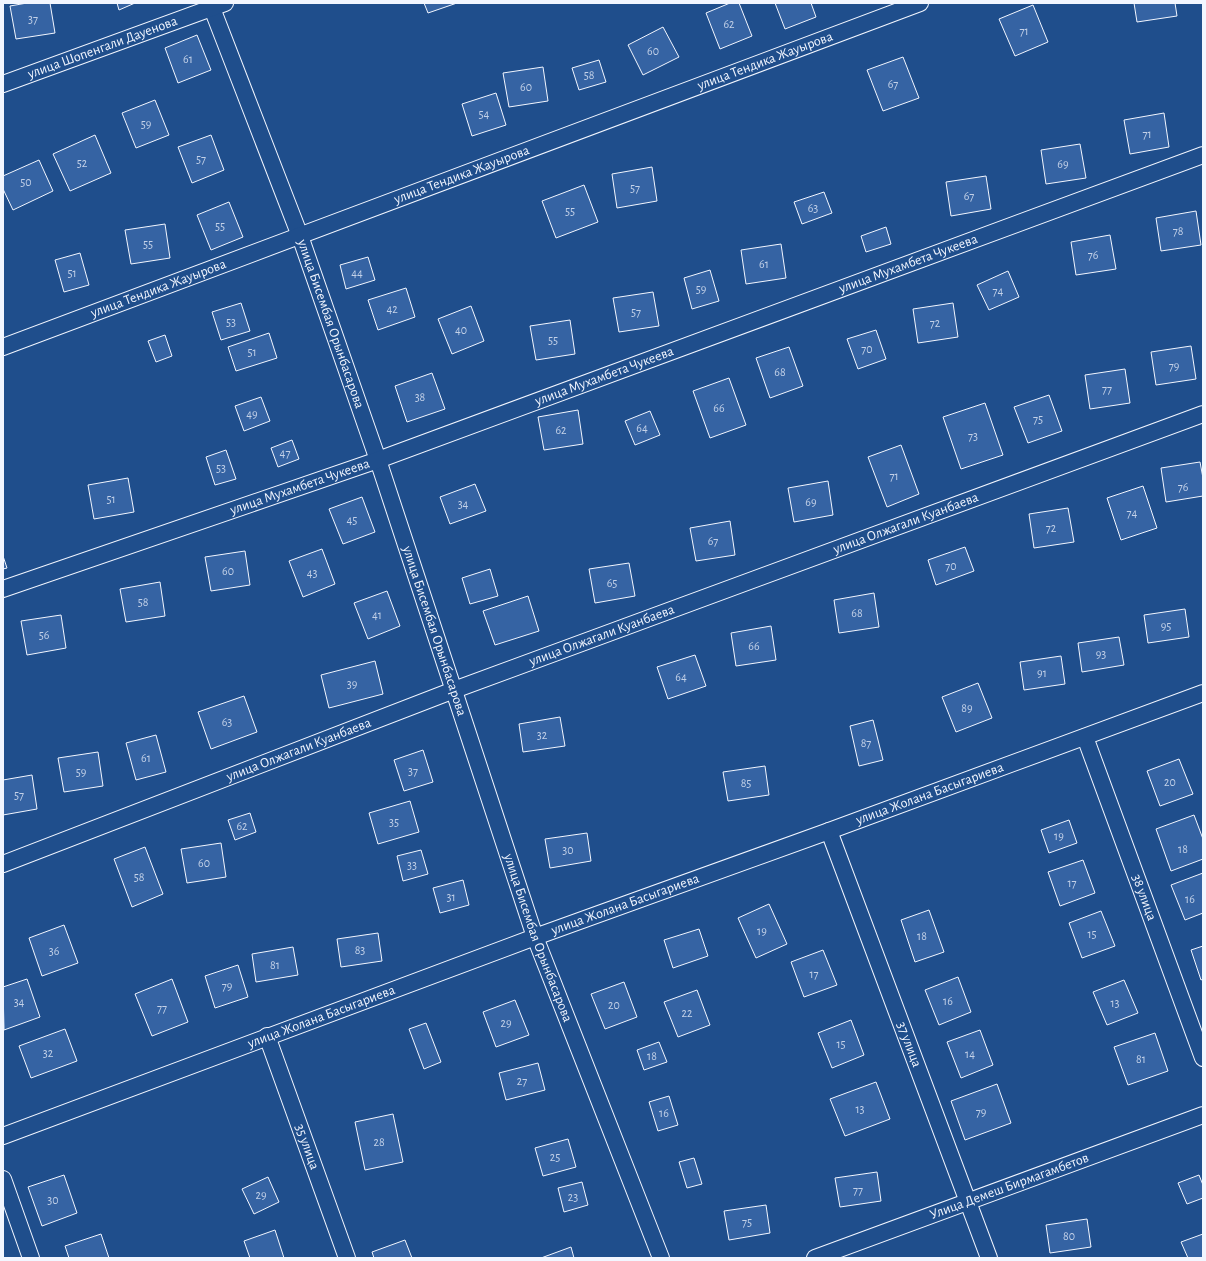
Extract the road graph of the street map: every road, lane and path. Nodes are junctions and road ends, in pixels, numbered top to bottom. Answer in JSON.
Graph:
{"nodes":[{"id":1,"x":920,"y":3,"type":"edge"},
{"id":2,"x":216,"y":5,"type":"edge"},
{"id":3,"x":3,"y":84,"type":"edge"},
{"id":4,"x":1203,"y":155,"type":"edge"},
{"id":5,"x":300,"y":236,"type":"junction"},
{"id":6,"x":3,"y":347,"type":"edge"},
{"id":7,"x":1203,"y":414,"type":"edge"},
{"id":8,"x":378,"y":460,"type":"junction"},
{"id":9,"x":3,"y":589,"type":"edge"},
{"id":10,"x":454,"y":690,"type":"junction"},
{"id":11,"x":1203,"y":693,"type":"edge"},
{"id":12,"x":1085,"y":737,"type":"junction"},
{"id":13,"x":830,"y":831,"type":"junction"},
{"id":14,"x":3,"y":864,"type":"edge"},
{"id":15,"x":535,"y":937,"type":"junction"},
{"id":16,"x":267,"y":1036,"type":"junction"},
{"id":17,"x":1203,"y":1058,"type":"edge"},
{"id":18,"x":1203,"y":1115,"type":"edge"},
{"id":19,"x":3,"y":1136,"type":"edge"},
{"id":20,"x":3,"y":1179,"type":"edge"},
{"id":21,"x":969,"y":1200,"type":"junction"},
{"id":22,"x":31,"y":1258,"type":"edge"},
{"id":23,"x":347,"y":1258,"type":"edge"},
{"id":24,"x":661,"y":1258,"type":"edge"},
{"id":25,"x":815,"y":1258,"type":"edge"},
{"id":26,"x":989,"y":1258,"type":"edge"}],
"edges":[{"from":1,"to":5,"type":"street","name":"улица Тендика Жауырова"},
{"from":2,"to":3,"type":"street","name":"улица Шопенгали Дауенова"},
{"from":2,"to":5,"type":"street","name":"улица Бисембая Орынбасарова"},
{"from":4,"to":8,"type":"street","name":"улица Мухамбета Чукеева"},
{"from":5,"to":6,"type":"street","name":"улица Тендика Жауырова"},
{"from":5,"to":8,"type":"street","name":"улица Бисембая Орынбасарова"},
{"from":7,"to":10,"type":"street","name":"улица Олжагали Куанбаева"},
{"from":8,"to":9,"type":"street","name":"улица Мухамбета Чукеева"},
{"from":8,"to":10,"type":"street","name":"улица Бисембая Орынбасарова"},
{"from":10,"to":14,"type":"street","name":"улица Олжагали Куанбаева"},
{"from":10,"to":15,"type":"street","name":"улица Бисембая Орынбасарова"},
{"from":11,"to":12,"type":"street","name":"улица Жолана Басыгариева"},
{"from":12,"to":13,"type":"street","name":"улица Жолана Басыгариева"},
{"from":12,"to":17,"type":"street","name":"38 улица"},
{"from":13,"to":15,"type":"street","name":"улица Жолана Басыгариева"},
{"from":13,"to":21,"type":"street","name":"37 улица"},
{"from":15,"to":16,"type":"street","name":"улица Жолана Басыгариева"},
{"from":15,"to":24,"type":"street","name":"улица Бисембая Орынбасарова"},
{"from":16,"to":19,"type":"street","name":"улица Жолана Басыгариева"},
{"from":16,"to":23,"type":"street","name":"35 улица"},
{"from":18,"to":21,"type":"street","name":"Улица Демеш Бирмагамбетов"},
{"from":20,"to":22,"type":"street"},
{"from":21,"to":25,"type":"street","name":"Улица Демеш Бирмагамбетов"},
{"from":21,"to":26,"type":"street","name":"37 улица"}]}
